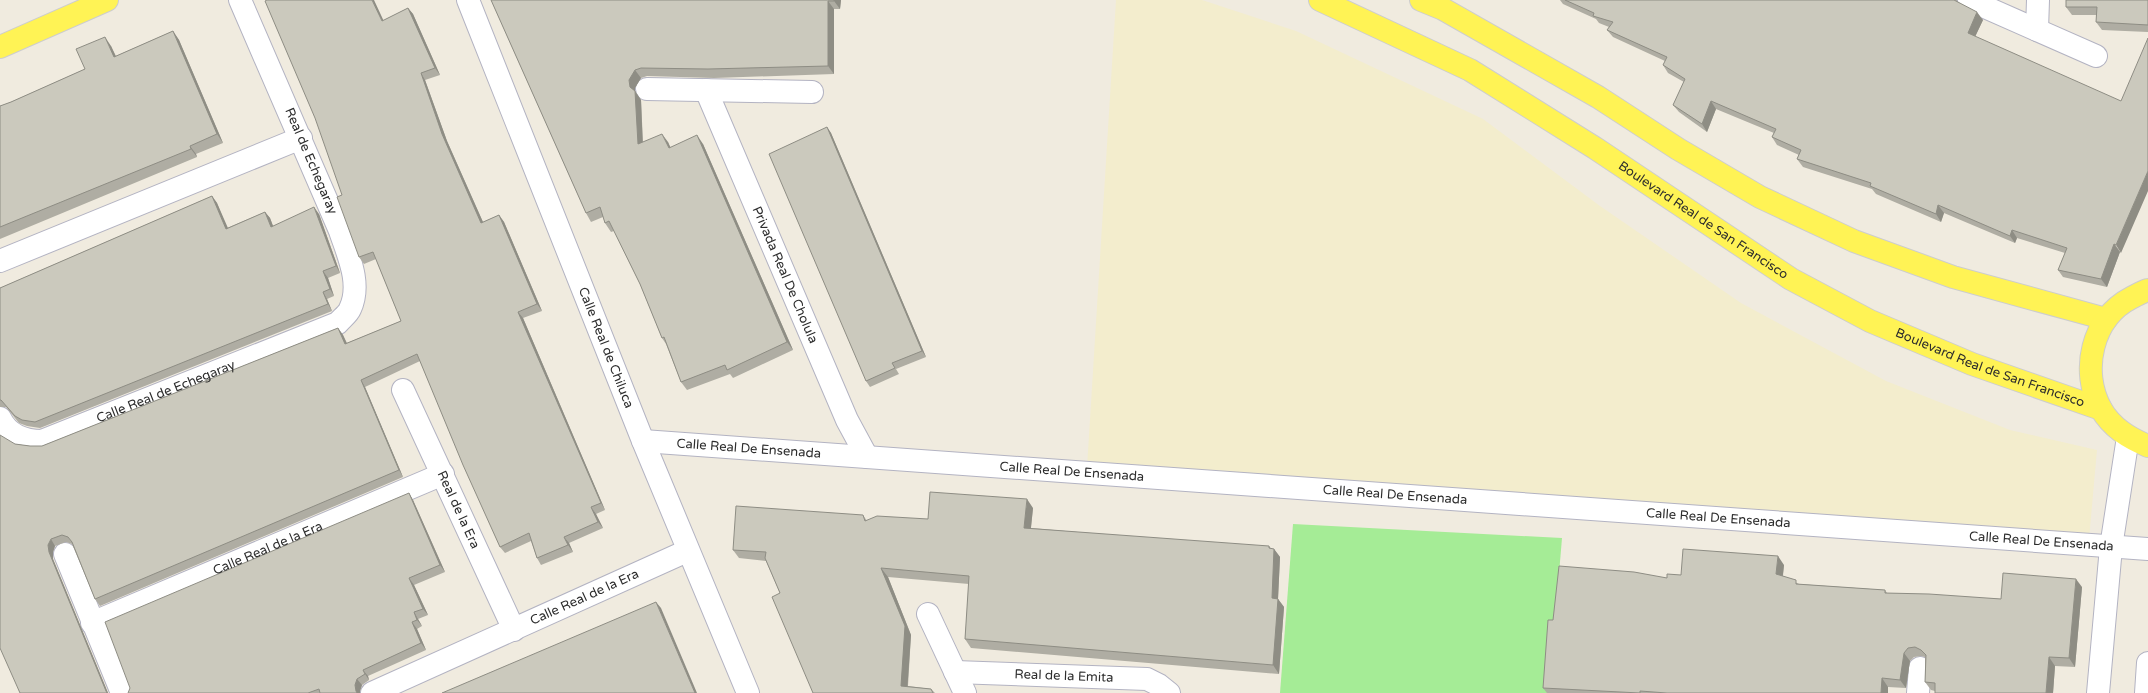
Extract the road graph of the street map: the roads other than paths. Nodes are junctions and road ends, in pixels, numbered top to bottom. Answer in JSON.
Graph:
{"nodes":[{"id":1,"x":107,"y":0,"type":"edge"},
{"id":2,"x":240,"y":0,"type":"edge"},
{"id":3,"x":468,"y":0,"type":"edge"},
{"id":4,"x":1320,"y":0,"type":"edge"},
{"id":5,"x":1421,"y":0,"type":"edge"},
{"id":6,"x":1969,"y":0,"type":"edge"},
{"id":7,"x":2038,"y":0,"type":"edge"},
{"id":8,"x":2037,"y":30,"type":"junction"},
{"id":9,"x":0,"y":46,"type":"edge"},
{"id":10,"x":2096,"y":56,"type":"dead end"},
{"id":11,"x":647,"y":89,"type":"dead end"},
{"id":12,"x":706,"y":90,"type":"junction"},
{"id":13,"x":812,"y":92,"type":"dead end"},
{"id":14,"x":301,"y":138,"type":"junction"},
{"id":15,"x":0,"y":261,"type":"edge"},
{"id":16,"x":2148,"y":290,"type":"edge"},
{"id":17,"x":2106,"y":319,"type":"junction"},
{"id":18,"x":338,"y":324,"type":"joint"},
{"id":19,"x":403,"y":390,"type":"dead end"},
{"id":20,"x":2101,"y":409,"type":"junction"},
{"id":21,"x":0,"y":418,"type":"edge"},
{"id":22,"x":2128,"y":437,"type":"junction"},
{"id":23,"x":643,"y":442,"type":"junction"},
{"id":24,"x":2148,"y":446,"type":"edge"},
{"id":25,"x":867,"y":457,"type":"junction"},
{"id":26,"x":443,"y":474,"type":"junction"},
{"id":27,"x":2111,"y":547,"type":"junction"},
{"id":28,"x":2148,"y":549,"type":"edge"},
{"id":29,"x":687,"y":551,"type":"junction"},
{"id":30,"x":65,"y":554,"type":"dead end"},
{"id":31,"x":928,"y":614,"type":"dead end"},
{"id":32,"x":92,"y":623,"type":"junction"},
{"id":33,"x":514,"y":630,"type":"junction"},
{"id":34,"x":2148,"y":663,"type":"edge"},
{"id":35,"x":1920,"y":668,"type":"dead end"},
{"id":36,"x":955,"y":672,"type":"junction"},
{"id":37,"x":122,"y":693,"type":"edge"},
{"id":38,"x":372,"y":693,"type":"edge"},
{"id":39,"x":748,"y":693,"type":"edge"},
{"id":40,"x":965,"y":693,"type":"edge"},
{"id":41,"x":1169,"y":693,"type":"edge"},
{"id":42,"x":1918,"y":693,"type":"edge"},
{"id":43,"x":2098,"y":693,"type":"edge"},
{"id":44,"x":2146,"y":693,"type":"edge"}],
"edges":[{"from":1,"to":9,"type":"main road"},
{"from":2,"to":14,"type":"street","name":"Real de Echegaray"},
{"from":3,"to":23,"type":"street","name":"Calle Real de Chiluca"},
{"from":4,"to":20,"type":"main road","name":"Boulevard Real de San Francisco"},
{"from":5,"to":17,"type":"main road"},
{"from":6,"to":8,"type":"street"},
{"from":7,"to":8,"type":"street"},
{"from":8,"to":10,"type":"street"},
{"from":11,"to":12,"type":"street"},
{"from":12,"to":13,"type":"street"},
{"from":12,"to":25,"type":"street","name":"Privada Real De Cholula"},
{"from":14,"to":15,"type":"street"},
{"from":14,"to":18,"type":"street","name":"Real de Echegaray"},
{"from":16,"to":17,"type":"main road"},
{"from":17,"to":20,"type":"main road"},
{"from":18,"to":21,"type":"street","name":"Calle Real de Echegaray"},
{"from":19,"to":26,"type":"street","name":"Real de la Era"},
{"from":20,"to":22,"type":"main road"},
{"from":22,"to":24,"type":"main road"},
{"from":22,"to":27,"type":"street"},
{"from":23,"to":25,"type":"street","name":"Calle Real De Ensenada"},
{"from":23,"to":29,"type":"street","name":"Calle Real de Chiluca"},
{"from":25,"to":27,"type":"street","name":"Calle Real De Ensenada"},
{"from":26,"to":32,"type":"street","name":"Calle Real de la Era"},
{"from":26,"to":33,"type":"street","name":"Real de la Era"},
{"from":27,"to":28,"type":"street","name":"Calle Real De Ensenada"},
{"from":27,"to":43,"type":"street"},
{"from":29,"to":33,"type":"street","name":"Calle Real de la Era"},
{"from":29,"to":39,"type":"street","name":"Calle Real de Chiluca"},
{"from":30,"to":32,"type":"street"},
{"from":31,"to":36,"type":"street"},
{"from":32,"to":37,"type":"street"},
{"from":33,"to":38,"type":"street","name":"Calle Real de la Era"},
{"from":34,"to":44,"type":"street"},
{"from":35,"to":42,"type":"street"},
{"from":36,"to":40,"type":"street"},
{"from":36,"to":41,"type":"street","name":"Real de la Emita"}]}
